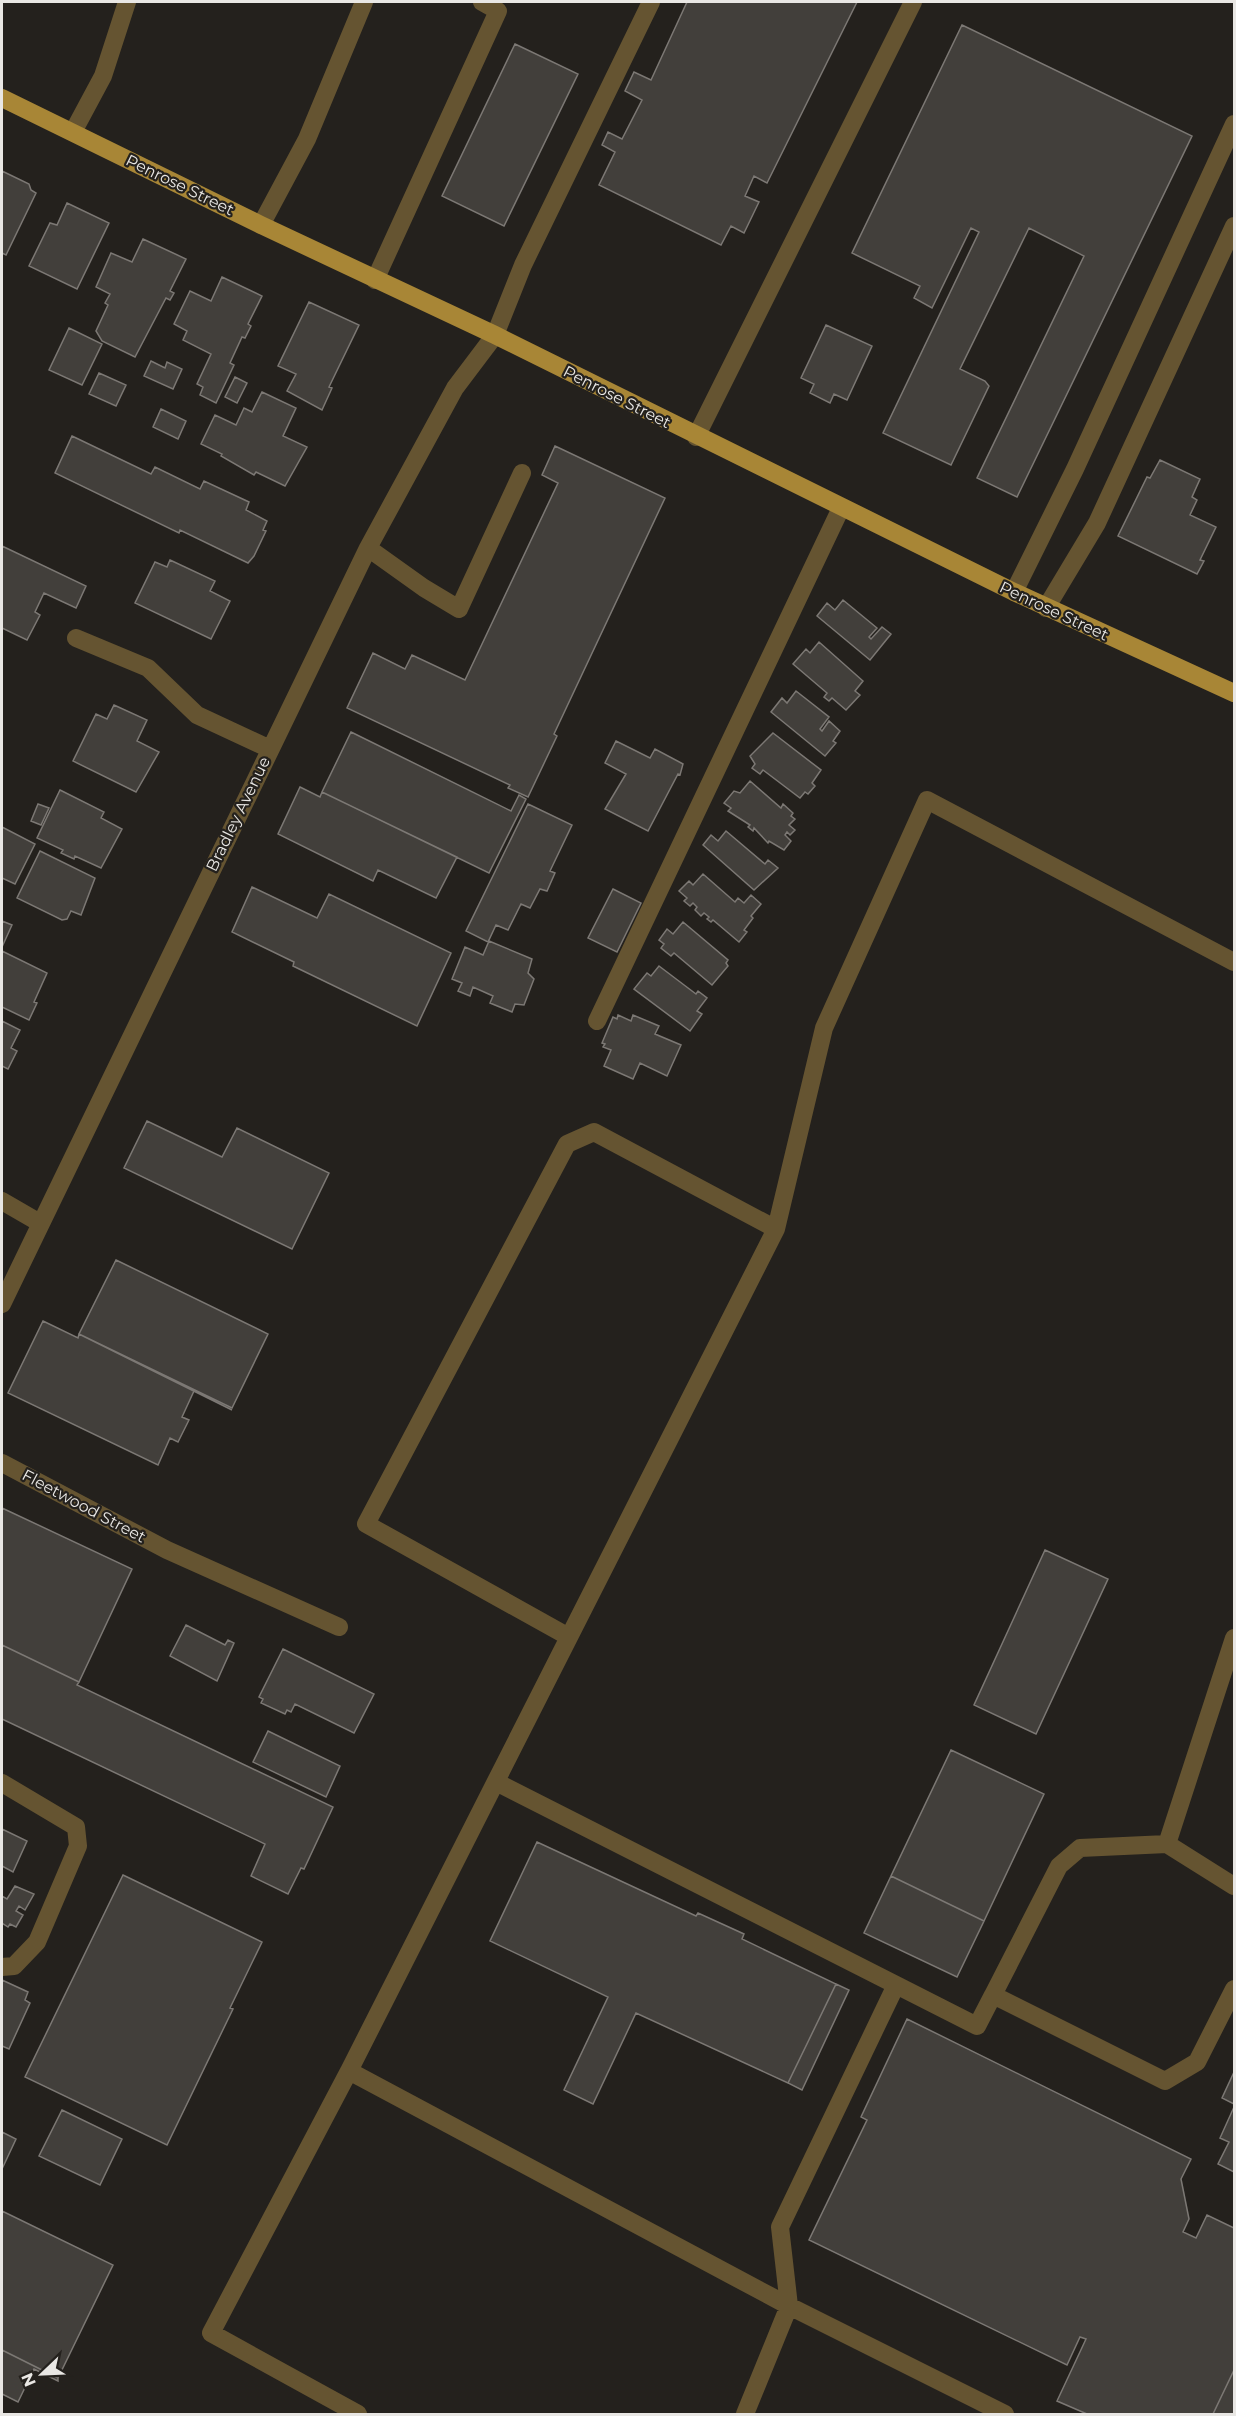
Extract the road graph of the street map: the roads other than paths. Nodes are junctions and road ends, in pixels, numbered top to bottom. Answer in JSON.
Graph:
{"nodes":[{"id":1,"x":127,"y":2,"type":"edge"},
{"id":2,"x":364,"y":2,"type":"edge"},
{"id":3,"x":482,"y":2,"type":"edge"},
{"id":4,"x":651,"y":2,"type":"edge"},
{"id":5,"x":913,"y":2,"type":"edge"},
{"id":6,"x":2,"y":98,"type":"edge"},
{"id":7,"x":1234,"y":124,"type":"edge"},
{"id":8,"x":73,"y":132,"type":"junction"},
{"id":9,"x":261,"y":225,"type":"junction"},
{"id":10,"x":1234,"y":226,"type":"edge"},
{"id":11,"x":375,"y":280,"type":"junction"},
{"id":12,"x":495,"y":335,"type":"junction"},
{"id":13,"x":696,"y":437,"type":"junction"},
{"id":14,"x":522,"y":472,"type":"dead end"},
{"id":15,"x":841,"y":508,"type":"junction"},
{"id":16,"x":368,"y":548,"type":"junction"},
{"id":17,"x":1014,"y":592,"type":"junction"},
{"id":18,"x":1046,"y":608,"type":"junction"},
{"id":19,"x":76,"y":638,"type":"dead end"},
{"id":20,"x":1234,"y":693,"type":"edge"},
{"id":21,"x":270,"y":749,"type":"junction"},
{"id":22,"x":1234,"y":962,"type":"edge"},
{"id":23,"x":597,"y":1020,"type":"dead end"},
{"id":24,"x":2,"y":1201,"type":"edge"},
{"id":25,"x":40,"y":1223,"type":"junction"},
{"id":26,"x":776,"y":1229,"type":"junction"},
{"id":27,"x":2,"y":1304,"type":"edge"},
{"id":28,"x":2,"y":1463,"type":"edge"},
{"id":29,"x":339,"y":1627,"type":"dead end"},
{"id":30,"x":570,"y":1637,"type":"junction"},
{"id":31,"x":1234,"y":1638,"type":"edge"},
{"id":32,"x":496,"y":1782,"type":"junction"},
{"id":33,"x":2,"y":1783,"type":"edge"},
{"id":34,"x":1167,"y":1844,"type":"junction"},
{"id":35,"x":1234,"y":1886,"type":"edge"},
{"id":36,"x":2,"y":1967,"type":"edge"},
{"id":37,"x":896,"y":1985,"type":"junction"},
{"id":38,"x":1234,"y":1989,"type":"edge"},
{"id":39,"x":993,"y":1995,"type":"junction"},
{"id":40,"x":349,"y":2071,"type":"junction"},
{"id":41,"x":789,"y":2306,"type":"junction"},
{"id":42,"x":358,"y":2415,"type":"edge"},
{"id":43,"x":744,"y":2415,"type":"edge"},
{"id":44,"x":1005,"y":2415,"type":"edge"}],
"edges":[{"from":1,"to":8,"type":"street"},
{"from":2,"to":9,"type":"street"},
{"from":3,"to":11,"type":"street"},
{"from":4,"to":12,"type":"street","name":"Bradley Avenue"},
{"from":5,"to":13,"type":"street"},
{"from":6,"to":8,"type":"main road","name":"Penrose Street"},
{"from":7,"to":17,"type":"street"},
{"from":8,"to":9,"type":"main road","name":"Penrose Street"},
{"from":9,"to":11,"type":"main road","name":"Penrose Street"},
{"from":10,"to":18,"type":"street"},
{"from":11,"to":12,"type":"main road","name":"Penrose Street"},
{"from":12,"to":13,"type":"main road","name":"Penrose Street"},
{"from":12,"to":16,"type":"street","name":"Bradley Avenue"},
{"from":13,"to":15,"type":"main road","name":"Penrose Street"},
{"from":14,"to":16,"type":"street"},
{"from":15,"to":17,"type":"main road","name":"Penrose Street"},
{"from":15,"to":23,"type":"street"},
{"from":16,"to":21,"type":"street","name":"Bradley Avenue"},
{"from":17,"to":18,"type":"main road","name":"Penrose Street"},
{"from":18,"to":20,"type":"main road","name":"Penrose Street"},
{"from":19,"to":21,"type":"street"},
{"from":21,"to":25,"type":"street","name":"Bradley Avenue"},
{"from":22,"to":26,"type":"street"},
{"from":24,"to":25,"type":"street"},
{"from":25,"to":27,"type":"street","name":"Bradley Avenue"},
{"from":26,"to":30,"type":"street"},
{"from":26,"to":30,"type":"street"},
{"from":28,"to":29,"type":"street","name":"Fleetwood Street"},
{"from":30,"to":32,"type":"street"},
{"from":31,"to":34,"type":"street"},
{"from":32,"to":37,"type":"street"},
{"from":32,"to":40,"type":"street"},
{"from":33,"to":36,"type":"street"},
{"from":34,"to":35,"type":"street"},
{"from":34,"to":39,"type":"street"},
{"from":37,"to":39,"type":"street"},
{"from":37,"to":41,"type":"street"},
{"from":38,"to":39,"type":"street"},
{"from":40,"to":41,"type":"street"},
{"from":40,"to":42,"type":"street"},
{"from":41,"to":43,"type":"street"},
{"from":41,"to":44,"type":"street"}]}
